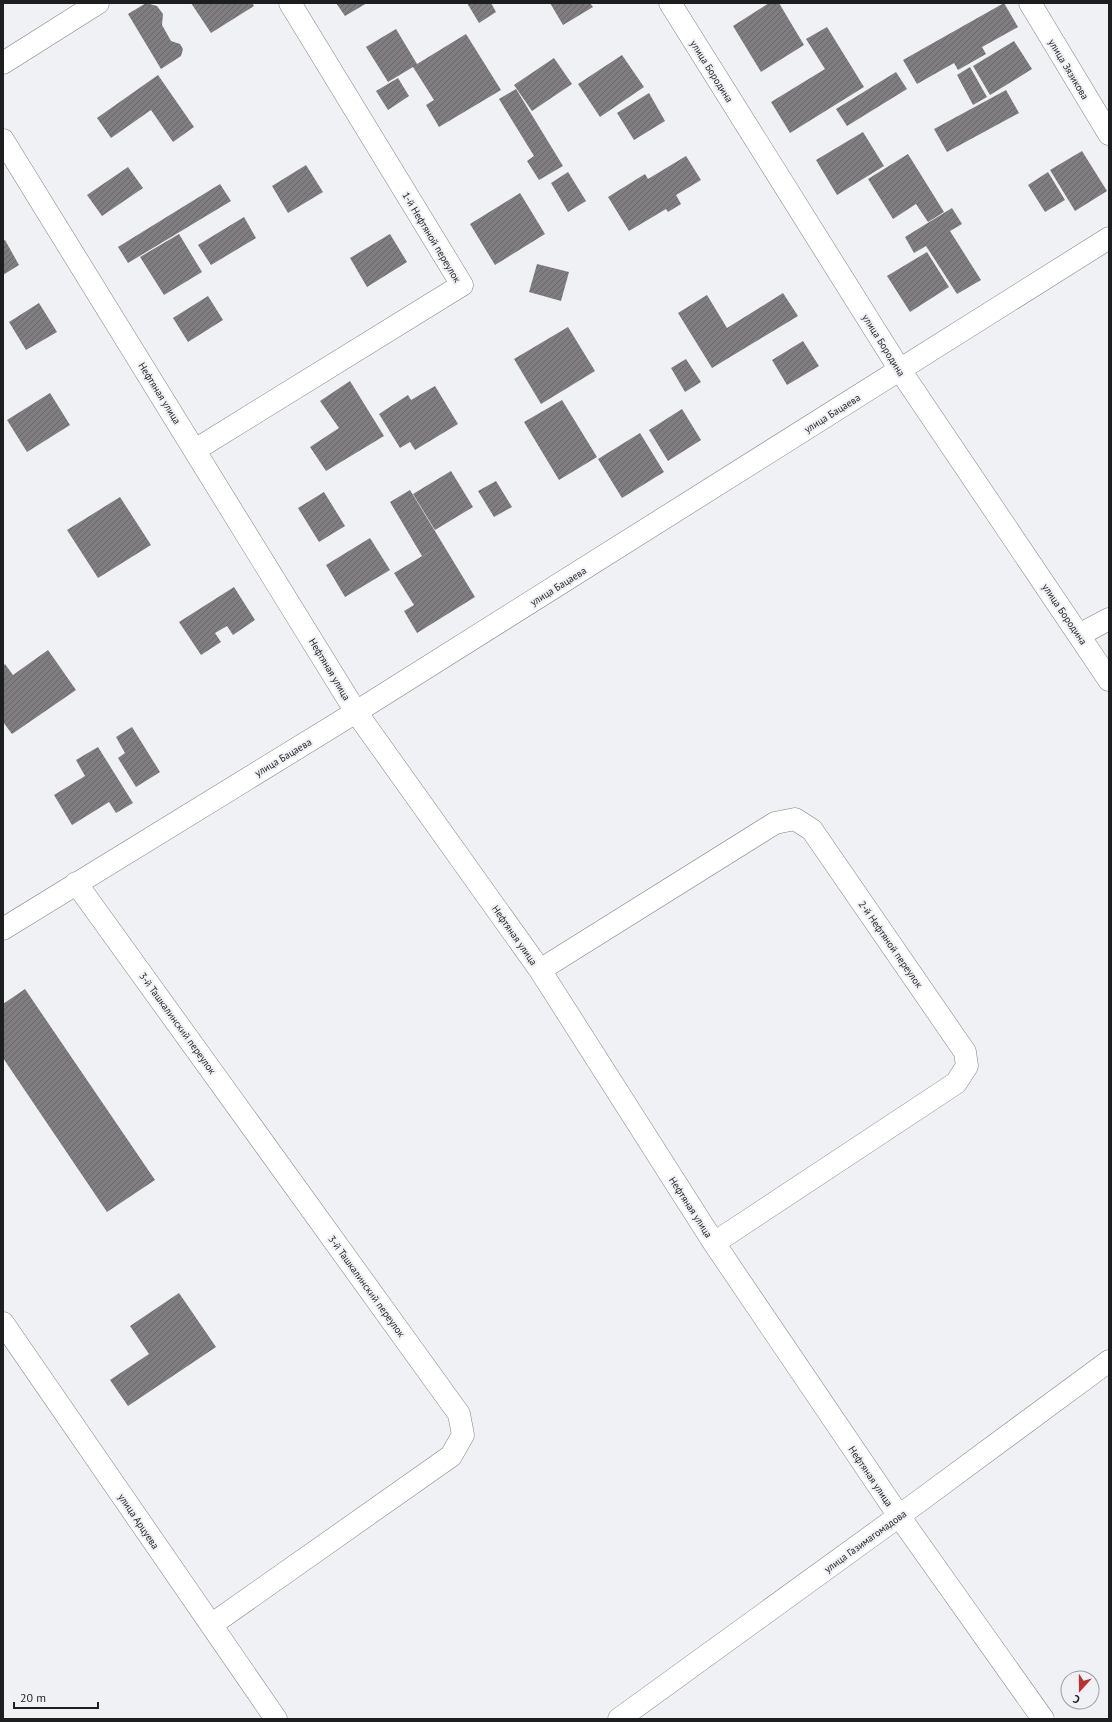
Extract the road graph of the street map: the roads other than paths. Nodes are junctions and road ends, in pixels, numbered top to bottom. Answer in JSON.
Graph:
{"nodes":[{"id":1,"x":98,"y":3,"type":"edge"},
{"id":2,"x":290,"y":3,"type":"edge"},
{"id":3,"x":670,"y":3,"type":"edge"},
{"id":4,"x":1030,"y":3,"type":"edge"},
{"id":5,"x":3,"y":63,"type":"edge"},
{"id":6,"x":1109,"y":134,"type":"edge"},
{"id":7,"x":3,"y":140,"type":"edge"},
{"id":8,"x":1109,"y":238,"type":"edge"},
{"id":9,"x":900,"y":370,"type":"junction"},
{"id":10,"x":195,"y":450,"type":"junction"},
{"id":11,"x":1109,"y":619,"type":"edge"},
{"id":12,"x":1079,"y":635,"type":"junction"},
{"id":13,"x":1109,"y":680,"type":"edge"},
{"id":14,"x":356,"y":712,"type":"junction"},
{"id":15,"x":76,"y":883,"type":"junction"},
{"id":16,"x":3,"y":929,"type":"edge"},
{"id":17,"x":540,"y":970,"type":"junction"},
{"id":18,"x":714,"y":1243,"type":"junction"},
{"id":19,"x":3,"y":1323,"type":"edge"},
{"id":20,"x":1109,"y":1361,"type":"edge"},
{"id":21,"x":899,"y":1516,"type":"junction"},
{"id":22,"x":211,"y":1625,"type":"junction"},
{"id":23,"x":276,"y":1719,"type":"edge"},
{"id":24,"x":619,"y":1719,"type":"edge"},
{"id":25,"x":1043,"y":1719,"type":"edge"}],
"edges":[{"from":1,"to":5,"type":"street"},
{"from":2,"to":10,"type":"street","name":"1-й Нефтяной переулок"},
{"from":3,"to":9,"type":"street","name":"улица Бородина"},
{"from":4,"to":6,"type":"street","name":"улица Зязикова"},
{"from":7,"to":10,"type":"street","name":"Нефтяная улица"},
{"from":8,"to":9,"type":"street","name":"улица Бацаева"},
{"from":9,"to":12,"type":"street","name":"улица Бородина"},
{"from":9,"to":14,"type":"street","name":"улица Бацаева"},
{"from":10,"to":14,"type":"street","name":"Нефтяная улица"},
{"from":11,"to":12,"type":"street"},
{"from":12,"to":13,"type":"street","name":"улица Бородина"},
{"from":14,"to":15,"type":"street","name":"улица Бацаева"},
{"from":14,"to":17,"type":"street","name":"Нефтяная улица"},
{"from":15,"to":16,"type":"street","name":"улица Бацаева"},
{"from":15,"to":22,"type":"street","name":"3-й Ташкалинский переулок"},
{"from":17,"to":18,"type":"street","name":"Нефтяная улица"},
{"from":17,"to":18,"type":"street","name":"2-й Нефтяной переулок"},
{"from":18,"to":21,"type":"street","name":"Нефтяная улица"},
{"from":19,"to":22,"type":"street","name":"улица Арцуева"},
{"from":20,"to":21,"type":"street","name":"улица Газимагомадова"},
{"from":21,"to":24,"type":"street","name":"улица Газимагомадова"},
{"from":21,"to":25,"type":"street","name":"Нефтяная улица"},
{"from":22,"to":23,"type":"street","name":"улица Арцуева"}]}
